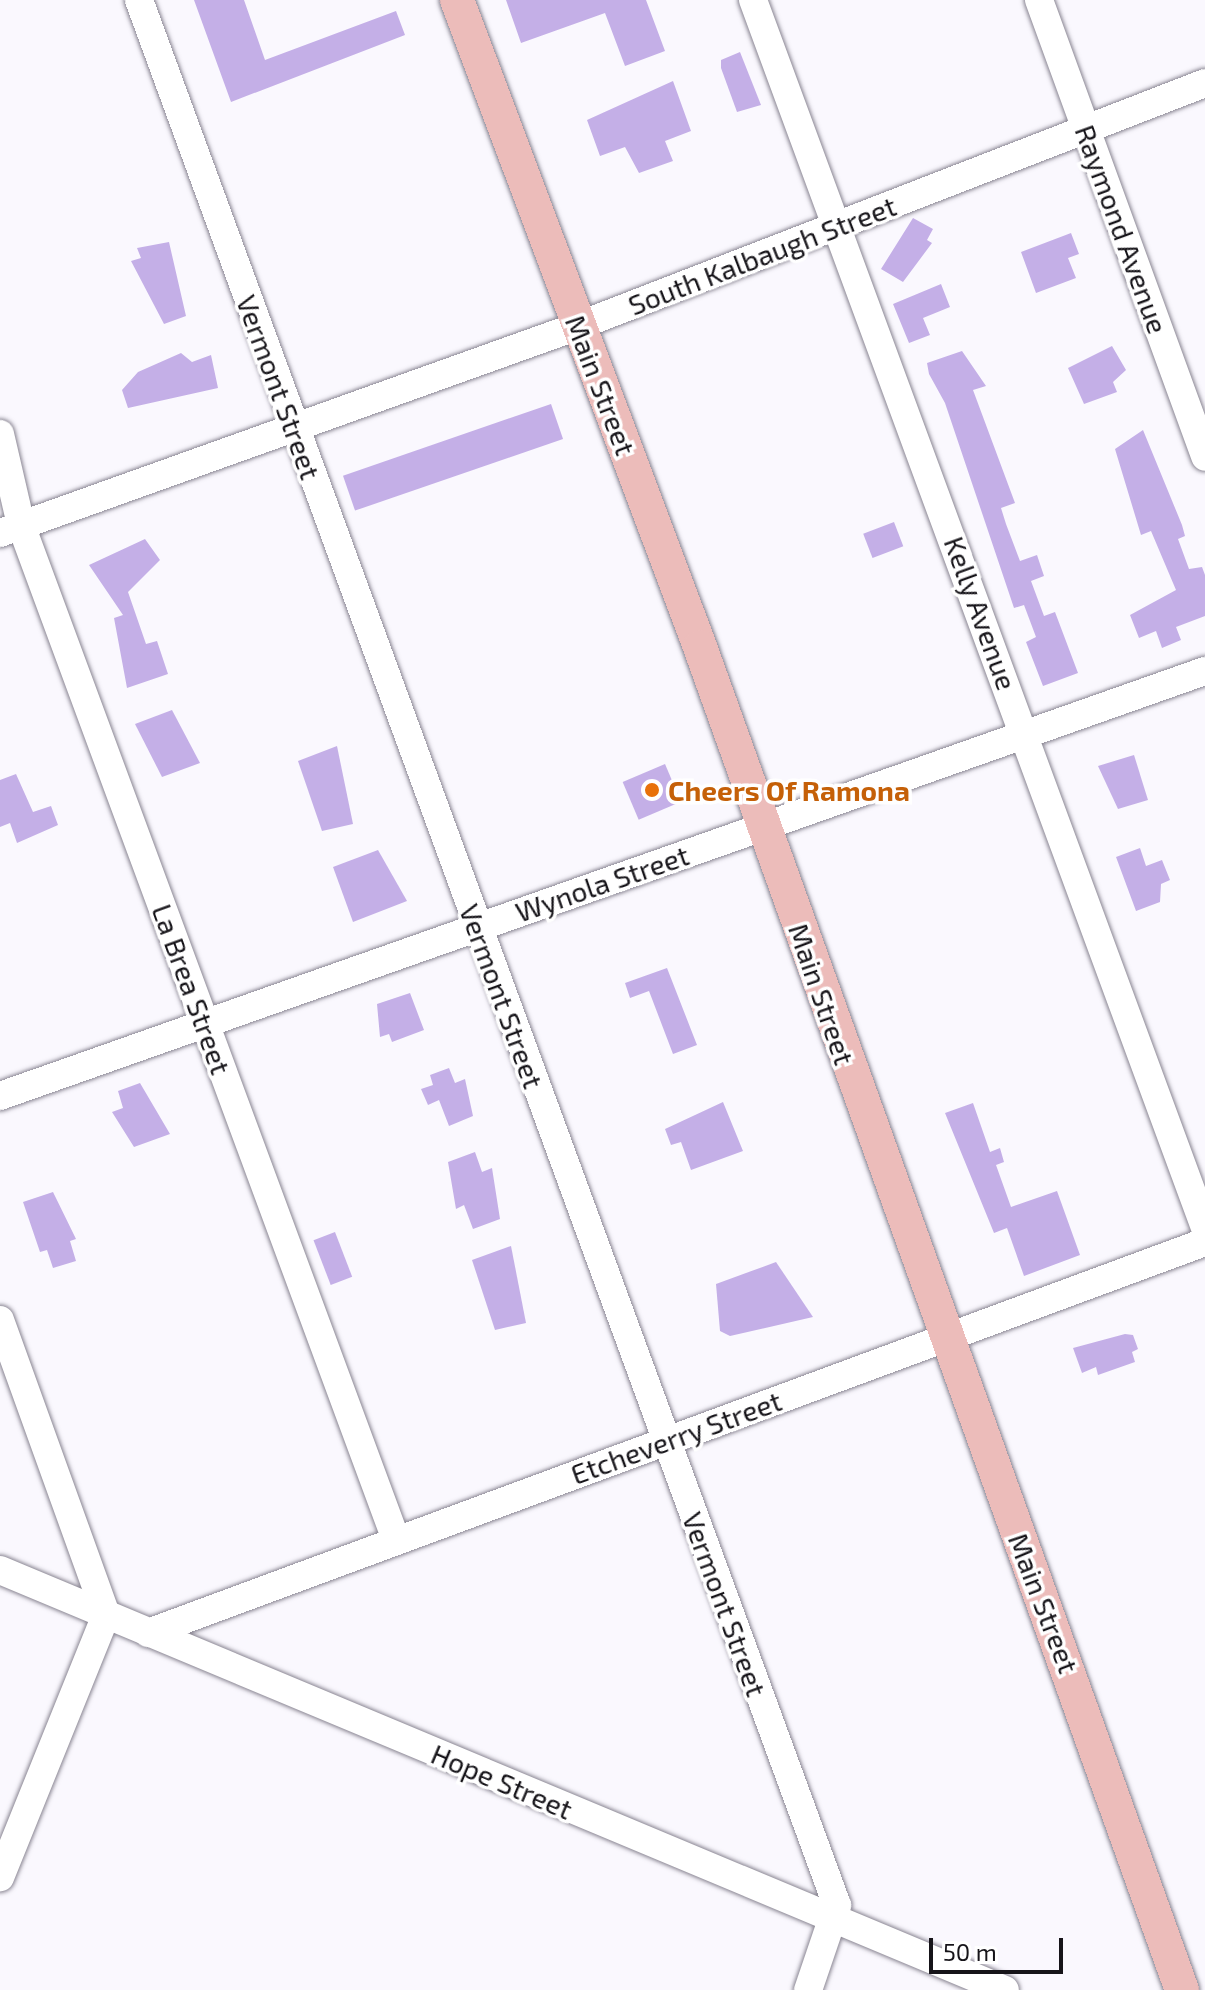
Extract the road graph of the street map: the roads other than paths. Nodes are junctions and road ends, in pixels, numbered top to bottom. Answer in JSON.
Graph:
{"nodes":[{"id":1,"x":139,"y":0,"type":"edge"},
{"id":2,"x":457,"y":0,"type":"edge"},
{"id":3,"x":753,"y":0,"type":"edge"},
{"id":4,"x":1039,"y":0,"type":"edge"},
{"id":5,"x":1205,"y":83,"type":"edge"},
{"id":6,"x":1086,"y":128,"type":"junction"},
{"id":7,"x":836,"y":226,"type":"junction"},
{"id":8,"x":578,"y":326,"type":"junction"},
{"id":9,"x":293,"y":428,"type":"junction"},
{"id":10,"x":0,"y":434,"type":"edge"},
{"id":11,"x":1205,"y":457,"type":"edge"},
{"id":12,"x":10,"y":529,"type":"edge"},
{"id":13,"x":1205,"y":671,"type":"edge"},
{"id":14,"x":1025,"y":733,"type":"junction"},
{"id":15,"x":765,"y":827,"type":"junction"},
{"id":16,"x":477,"y":927,"type":"junction"},
{"id":17,"x":205,"y":1024,"type":"junction"},
{"id":18,"x":0,"y":1096,"type":"edge"},
{"id":19,"x":1205,"y":1228,"type":"edge"},
{"id":20,"x":1205,"y":1242,"type":"edge"},
{"id":21,"x":0,"y":1320,"type":"edge"},
{"id":22,"x":949,"y":1339,"type":"junction"},
{"id":23,"x":664,"y":1440,"type":"junction"},
{"id":24,"x":396,"y":1540,"type":"junction"},
{"id":25,"x":0,"y":1570,"type":"edge"},
{"id":26,"x":106,"y":1615,"type":"junction"},
{"id":27,"x":148,"y":1633,"type":"junction"},
{"id":28,"x":0,"y":1877,"type":"edge"},
{"id":29,"x":836,"y":1921,"type":"junction"},
{"id":30,"x":808,"y":1990,"type":"edge"},
{"id":31,"x":1005,"y":1990,"type":"edge"},
{"id":32,"x":1182,"y":1990,"type":"edge"}],
"edges":[{"from":1,"to":9,"type":"street","name":"Vermont Street"},
{"from":2,"to":8,"type":"main road","name":"Main Street"},
{"from":3,"to":7,"type":"street","name":"Kelly Avenue"},
{"from":4,"to":6,"type":"street","name":"Raymond Avenue"},
{"from":5,"to":6,"type":"street","name":"South Kalbaugh Street"},
{"from":6,"to":7,"type":"street","name":"South Kalbaugh Street"},
{"from":6,"to":11,"type":"street","name":"Raymond Avenue"},
{"from":7,"to":8,"type":"street","name":"South Kalbaugh Street"},
{"from":7,"to":14,"type":"street","name":"Kelly Avenue"},
{"from":8,"to":9,"type":"street","name":"South Kalbaugh Street"},
{"from":8,"to":15,"type":"main road","name":"Main Street"},
{"from":9,"to":12,"type":"street","name":"South Kalbaugh Street"},
{"from":9,"to":16,"type":"street","name":"Vermont Street"},
{"from":10,"to":12,"type":"street","name":"La Brea Street"},
{"from":12,"to":17,"type":"street","name":"La Brea Street"},
{"from":13,"to":14,"type":"street","name":"Wynola Street"},
{"from":14,"to":15,"type":"street","name":"Wynola Street"},
{"from":14,"to":19,"type":"street","name":"Kelly Avenue"},
{"from":15,"to":16,"type":"street","name":"Wynola Street"},
{"from":15,"to":22,"type":"main road","name":"Main Street"},
{"from":16,"to":17,"type":"street","name":"Wynola Street"},
{"from":16,"to":23,"type":"street","name":"Vermont Street"},
{"from":17,"to":18,"type":"street","name":"Wynola Street"},
{"from":17,"to":24,"type":"street","name":"La Brea Street"},
{"from":20,"to":22,"type":"street","name":"Etcheverry Street"},
{"from":21,"to":26,"type":"street"},
{"from":22,"to":23,"type":"street","name":"Etcheverry Street"},
{"from":22,"to":32,"type":"main road","name":"Main Street"},
{"from":23,"to":24,"type":"street","name":"Etcheverry Street"},
{"from":23,"to":29,"type":"street","name":"Vermont Street"},
{"from":24,"to":27,"type":"street","name":"Etcheverry Street"},
{"from":25,"to":26,"type":"street","name":"Hope Street"},
{"from":26,"to":27,"type":"street","name":"Hope Street"},
{"from":26,"to":28,"type":"street"},
{"from":27,"to":29,"type":"street","name":"Hope Street"},
{"from":29,"to":30,"type":"street"},
{"from":29,"to":31,"type":"street","name":"Hope Street"}]}
